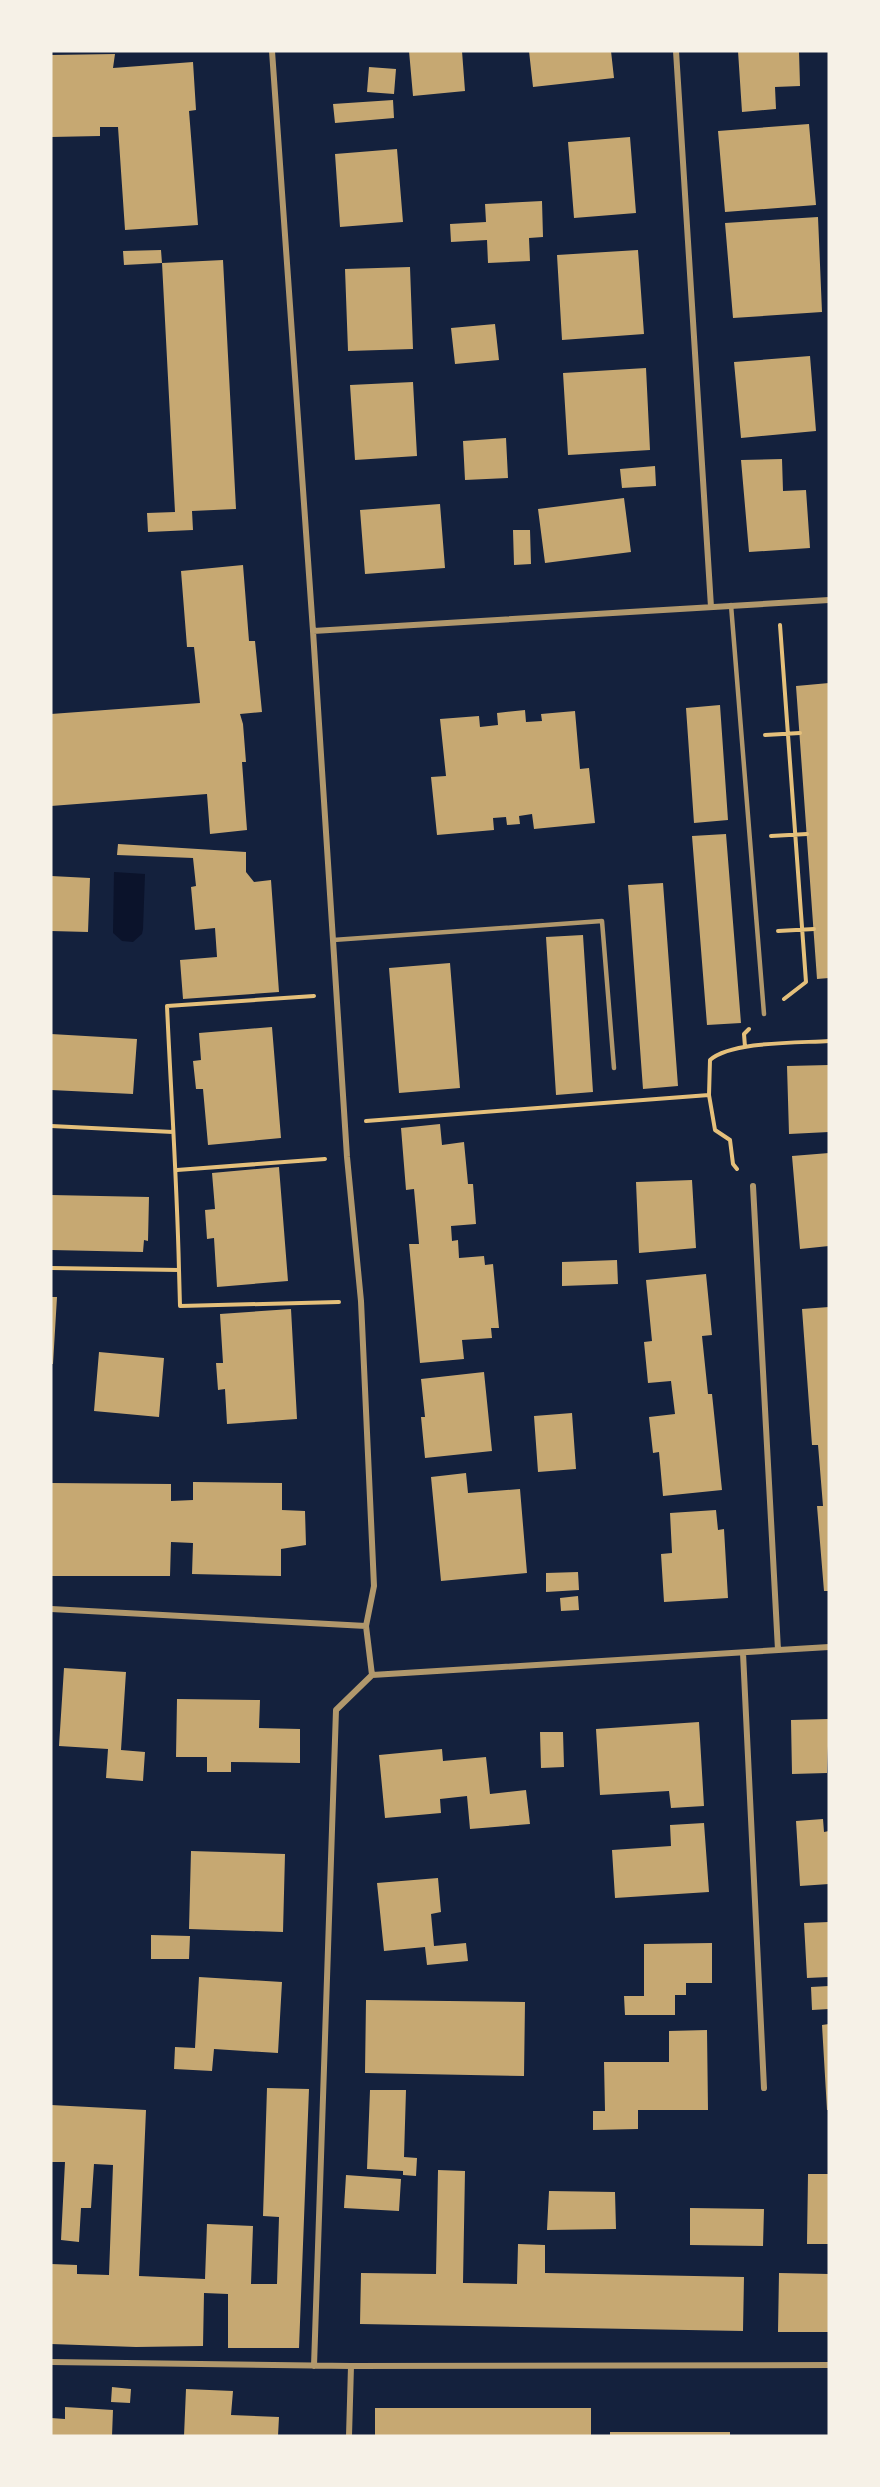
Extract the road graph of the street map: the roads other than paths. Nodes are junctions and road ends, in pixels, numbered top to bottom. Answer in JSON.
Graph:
{"nodes":[{"id":1,"x":272,"y":51,"type":"edge"},
{"id":2,"x":676,"y":51,"type":"edge"},
{"id":3,"x":829,"y":600,"type":"edge"},
{"id":4,"x":731,"y":605,"type":"junction"},
{"id":5,"x":711,"y":607,"type":"junction"},
{"id":6,"x":313,"y":631,"type":"junction"},
{"id":7,"x":333,"y":940,"type":"junction"},
{"id":8,"x":765,"y":1014,"type":"road end"},
{"id":9,"x":614,"y":1068,"type":"dead end"},
{"id":10,"x":753,"y":1186,"type":"road end"},
{"id":11,"x":51,"y":1609,"type":"edge"},
{"id":12,"x":366,"y":1626,"type":"junction"},
{"id":13,"x":829,"y":1647,"type":"edge"},
{"id":14,"x":778,"y":1650,"type":"junction"},
{"id":15,"x":743,"y":1653,"type":"junction"},
{"id":16,"x":372,"y":1675,"type":"junction"},
{"id":17,"x":764,"y":2088,"type":"dead end"},
{"id":18,"x":51,"y":2362,"type":"edge"},
{"id":19,"x":314,"y":2366,"type":"junction"},
{"id":20,"x":829,"y":2366,"type":"edge"},
{"id":21,"x":351,"y":2367,"type":"junction"},
{"id":22,"x":349,"y":2436,"type":"edge"}],
"edges":[{"from":1,"to":6,"type":"street"},
{"from":2,"to":5,"type":"street"},
{"from":3,"to":4,"type":"street"},
{"from":4,"to":5,"type":"street"},
{"from":4,"to":8,"type":"lane"},
{"from":5,"to":6,"type":"street"},
{"from":6,"to":7,"type":"street"},
{"from":7,"to":9,"type":"lane"},
{"from":7,"to":12,"type":"street"},
{"from":10,"to":14,"type":"street"},
{"from":11,"to":12,"type":"street"},
{"from":12,"to":16,"type":"street"},
{"from":13,"to":14,"type":"street"},
{"from":14,"to":15,"type":"street"},
{"from":15,"to":16,"type":"street"},
{"from":15,"to":17,"type":"street"},
{"from":16,"to":19,"type":"street"},
{"from":18,"to":19,"type":"street"},
{"from":19,"to":21,"type":"street"},
{"from":20,"to":21,"type":"street"},
{"from":21,"to":22,"type":"street"}]}
